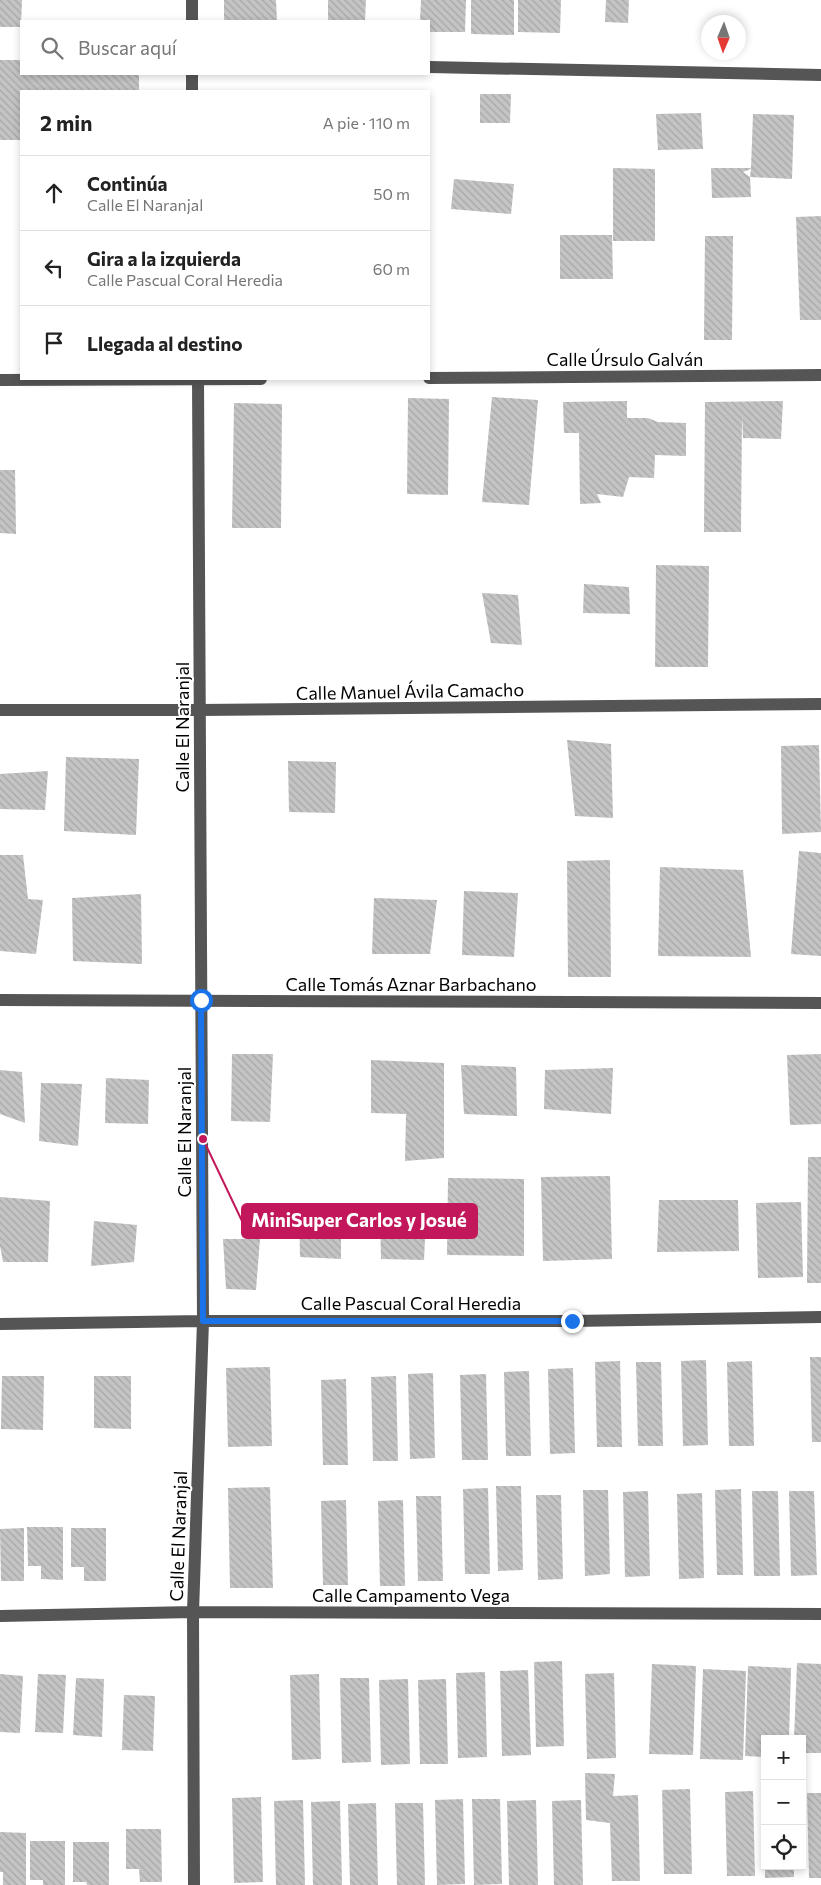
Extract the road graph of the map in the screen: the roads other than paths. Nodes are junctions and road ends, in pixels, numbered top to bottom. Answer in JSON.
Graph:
{"nodes":[{"id":1,"x":192,"y":0,"type":"edge"},
{"id":2,"x":192,"y":20,"type":"edge"},
{"id":3,"x":430,"y":66,"type":"edge"},
{"id":4,"x":192,"y":75,"type":"edge"},
{"id":5,"x":821,"y":75,"type":"edge"},
{"id":6,"x":192,"y":90,"type":"edge"},
{"id":7,"x":821,"y":376,"type":"edge"},
{"id":8,"x":430,"y":378,"type":"edge"},
{"id":9,"x":0,"y":380,"type":"edge"},
{"id":10,"x":20,"y":380,"type":"edge"},
{"id":11,"x":198,"y":380,"type":"edge"},
{"id":12,"x":821,"y":704,"type":"edge"},
{"id":13,"x":0,"y":710,"type":"edge"},
{"id":14,"x":199,"y":710,"type":"junction"},
{"id":15,"x":0,"y":1000,"type":"edge"},
{"id":16,"x":201,"y":1000,"type":"junction"},
{"id":17,"x":821,"y":1003,"type":"edge"},
{"id":18,"x":821,"y":1317,"type":"edge"},
{"id":19,"x":203,"y":1321,"type":"junction"},
{"id":20,"x":0,"y":1324,"type":"edge"},
{"id":21,"x":193,"y":1612,"type":"junction"},
{"id":22,"x":821,"y":1614,"type":"edge"},
{"id":23,"x":0,"y":1616,"type":"edge"},
{"id":24,"x":194,"y":1885,"type":"edge"}],
"edges":[{"from":1,"to":2,"type":"street"},
{"from":3,"to":5,"type":"street"},
{"from":4,"to":6,"type":"street"},
{"from":7,"to":8,"type":"street","name":"Calle Úrsulo Galván"},
{"from":9,"to":10,"type":"street"},
{"from":11,"to":14,"type":"street","name":"Calle El Naranjal"},
{"from":12,"to":14,"type":"street","name":"Calle Manuel Ávila Camacho"},
{"from":13,"to":14,"type":"street","name":"Calle Manuel Ávila Camacho"},
{"from":14,"to":16,"type":"street","name":"Calle El Naranjal"},
{"from":15,"to":16,"type":"street","name":"Calle Tomás Aznar Barbachano"},
{"from":16,"to":17,"type":"street","name":"Calle Tomás Aznar Barbachano"},
{"from":16,"to":19,"type":"street","name":"Calle El Naranjal"},
{"from":18,"to":19,"type":"street","name":"Calle Pascual Coral Heredia"},
{"from":19,"to":20,"type":"street","name":"Calle Pascual Coral Heredia"},
{"from":19,"to":21,"type":"street","name":"Calle El Naranjal"},
{"from":21,"to":22,"type":"street","name":"Calle Campamento Vega"},
{"from":21,"to":23,"type":"street","name":"Calle Campamento Vega"},
{"from":21,"to":24,"type":"street","name":"Calle El Naranjal"}]}
